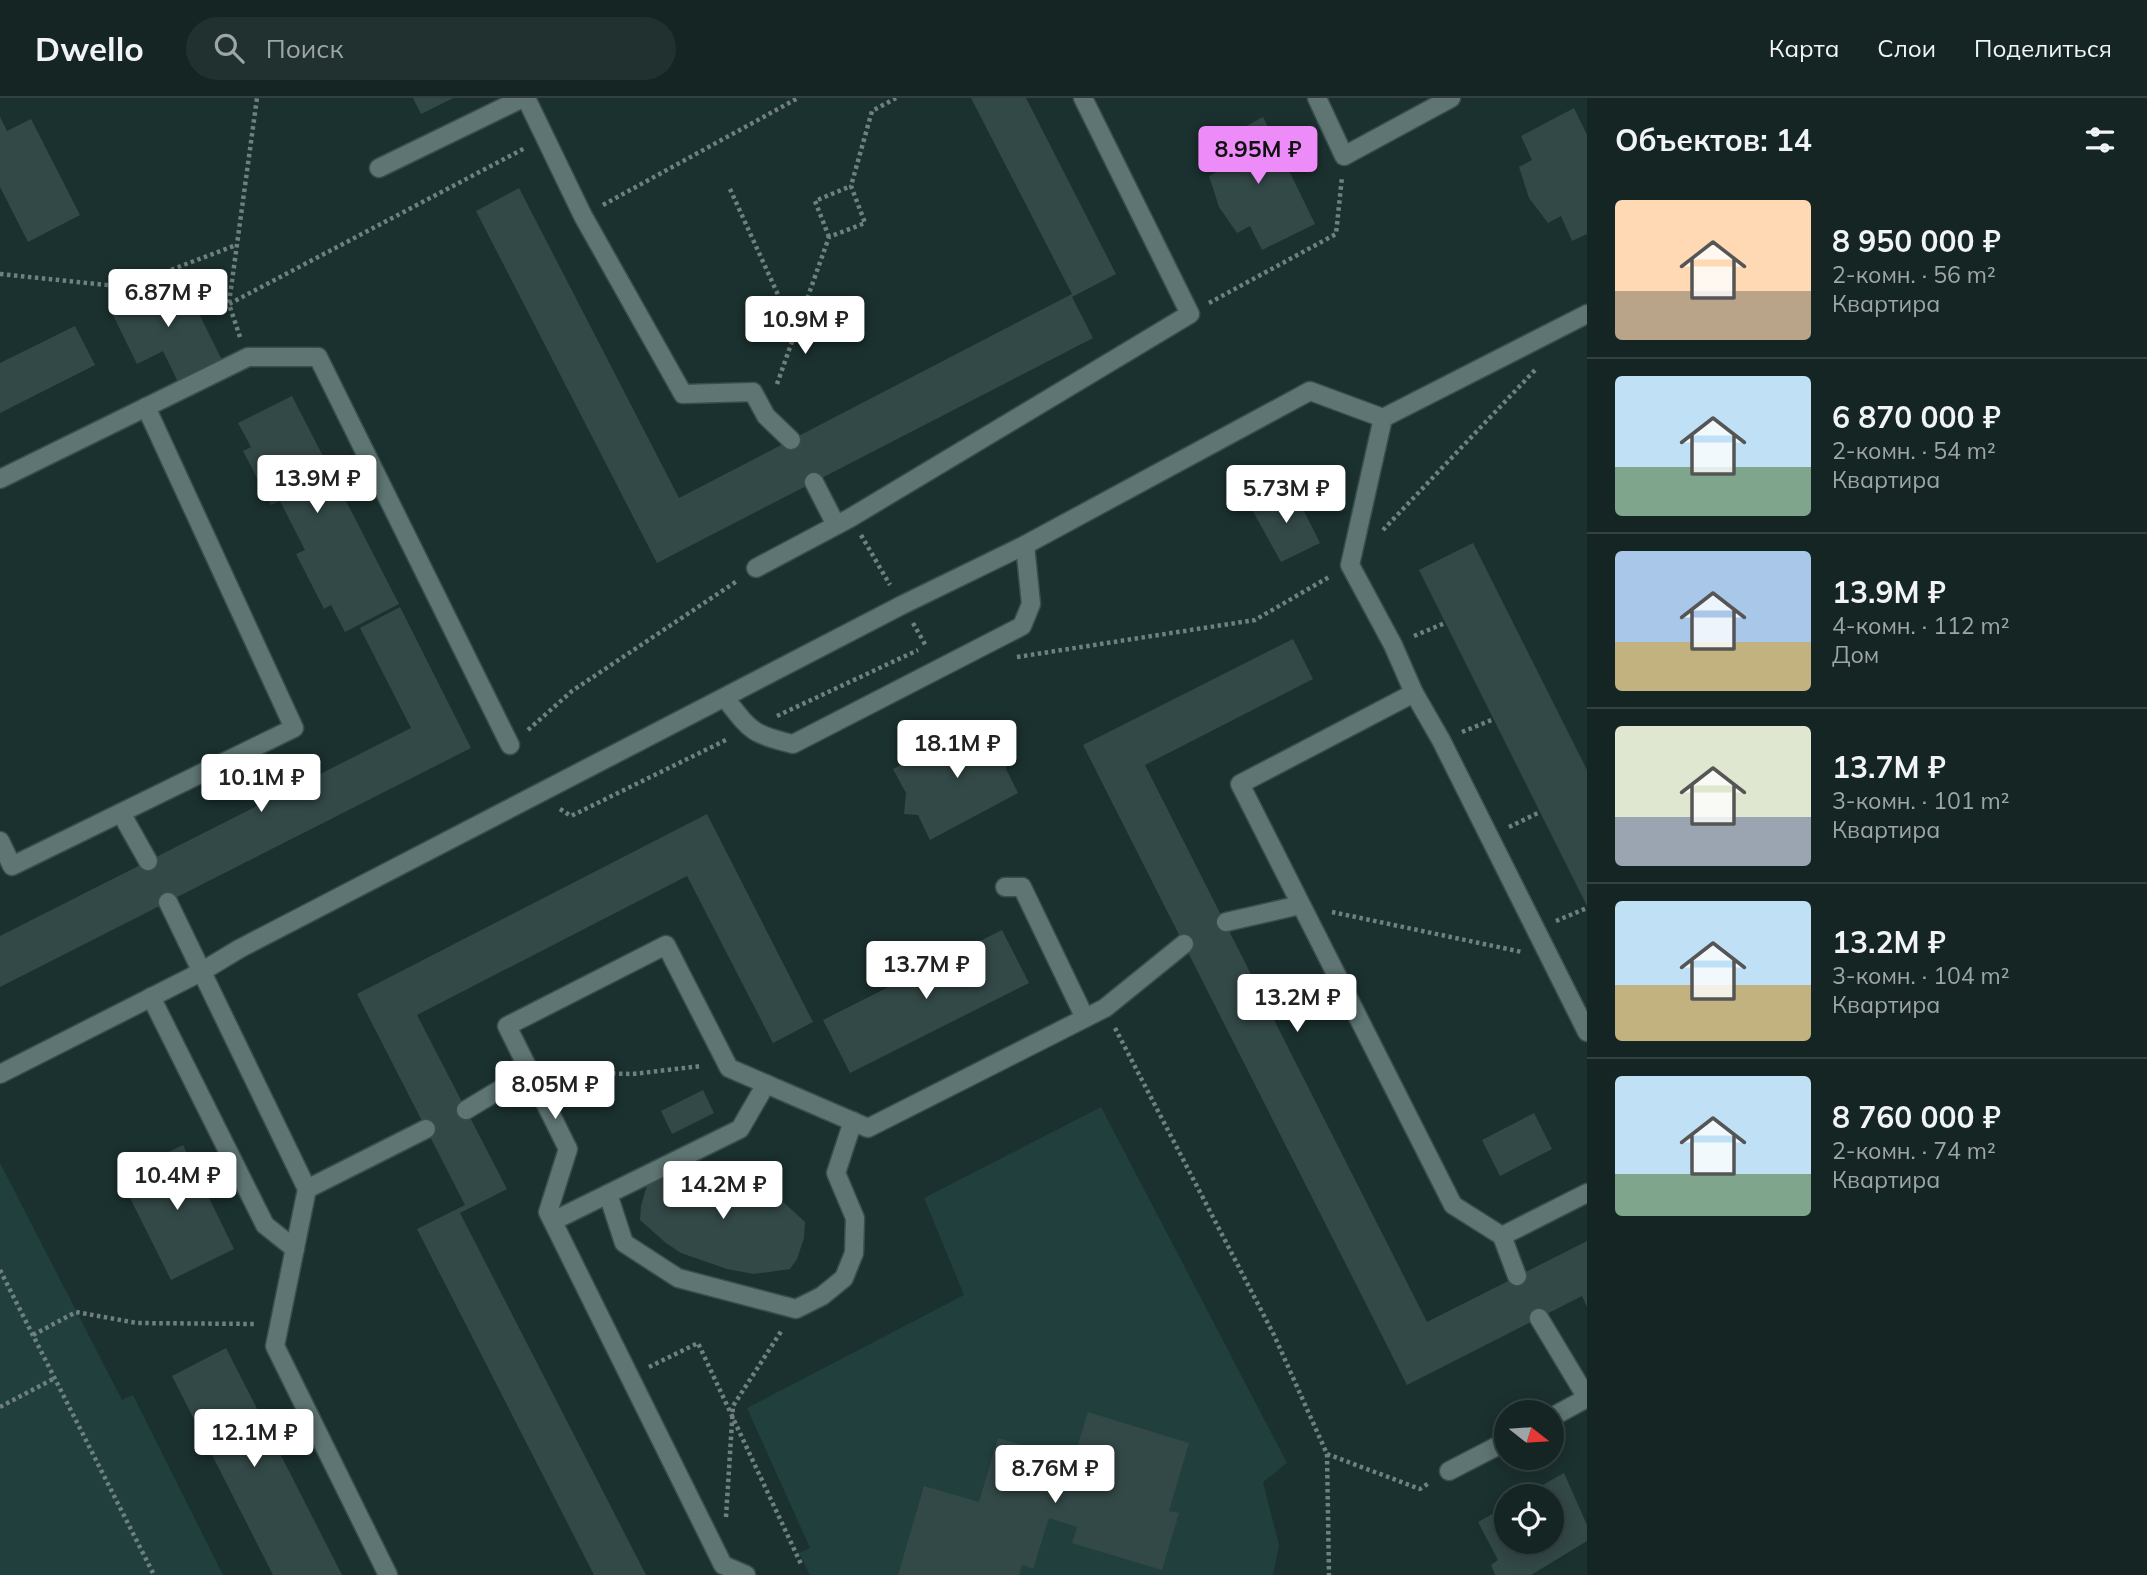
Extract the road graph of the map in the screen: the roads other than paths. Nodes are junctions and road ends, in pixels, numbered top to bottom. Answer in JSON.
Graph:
{"nodes":[{"id":1,"x":524,"y":98,"type":"edge"},
{"id":2,"x":1083,"y":98,"type":"edge"},
{"id":3,"x":1317,"y":98,"type":"edge"},
{"id":4,"x":1451,"y":98,"type":"edge"},
{"id":5,"x":379,"y":168,"type":"dead end"},
{"id":6,"x":1587,"y":314,"type":"edge"},
{"id":7,"x":146,"y":407,"type":"junction"},
{"id":8,"x":1383,"y":418,"type":"junction"},
{"id":9,"x":791,"y":440,"type":"dead end"},
{"id":10,"x":0,"y":479,"type":"edge"},
{"id":11,"x":814,"y":482,"type":"dead end"},
{"id":12,"x":843,"y":521,"type":"junction"},
{"id":13,"x":1025,"y":545,"type":"junction"},
{"id":14,"x":756,"y":568,"type":"road end"},
{"id":15,"x":1414,"y":693,"type":"junction"},
{"id":16,"x":725,"y":698,"type":"junction"},
{"id":17,"x":510,"y":745,"type":"road end"},
{"id":18,"x":121,"y":813,"type":"junction"},
{"id":19,"x":0,"y":841,"type":"edge"},
{"id":20,"x":148,"y":861,"type":"dead end"},
{"id":21,"x":1005,"y":887,"type":"dead end"},
{"id":22,"x":168,"y":902,"type":"dead end"},
{"id":23,"x":1300,"y":905,"type":"junction"},
{"id":24,"x":1226,"y":922,"type":"dead end"},
{"id":25,"x":1184,"y":943,"type":"dead end"},
{"id":26,"x":201,"y":972,"type":"junction"},
{"id":27,"x":151,"y":997,"type":"junction"},
{"id":28,"x":1085,"y":1018,"type":"junction"},
{"id":29,"x":1587,"y":1032,"type":"edge"},
{"id":30,"x":531,"y":1071,"type":"junction"},
{"id":31,"x":0,"y":1074,"type":"edge"},
{"id":32,"x":766,"y":1084,"type":"junction"},
{"id":33,"x":466,"y":1110,"type":"dead end"},
{"id":34,"x":853,"y":1121,"type":"junction"},
{"id":35,"x":426,"y":1129,"type":"dead end"},
{"id":36,"x":307,"y":1189,"type":"junction"},
{"id":37,"x":1587,"y":1193,"type":"edge"},
{"id":38,"x":608,"y":1194,"type":"junction"},
{"id":39,"x":553,"y":1221,"type":"junction"},
{"id":40,"x":1502,"y":1236,"type":"junction"},
{"id":41,"x":295,"y":1249,"type":"junction"},
{"id":42,"x":1517,"y":1276,"type":"dead end"},
{"id":43,"x":1539,"y":1318,"type":"dead end"},
{"id":44,"x":1564,"y":1410,"type":"edge"},
{"id":45,"x":1494,"y":1448,"type":"edge"},
{"id":46,"x":1449,"y":1471,"type":"road end"},
{"id":47,"x":388,"y":1575,"type":"edge"},
{"id":48,"x":746,"y":1575,"type":"edge"}],
"edges":[{"from":1,"to":5,"type":"lane"},
{"from":1,"to":9,"type":"lane"},
{"from":2,"to":12,"type":"lane"},
{"from":3,"to":4,"type":"lane"},
{"from":6,"to":8,"type":"lane"},
{"from":7,"to":10,"type":"lane"},
{"from":7,"to":17,"type":"lane"},
{"from":7,"to":18,"type":"lane"},
{"from":8,"to":13,"type":"lane"},
{"from":8,"to":15,"type":"lane"},
{"from":11,"to":12,"type":"lane"},
{"from":12,"to":14,"type":"lane"},
{"from":13,"to":16,"type":"lane"},
{"from":13,"to":16,"type":"lane"},
{"from":15,"to":23,"type":"lane"},
{"from":15,"to":29,"type":"lane"},
{"from":16,"to":26,"type":"lane"},
{"from":18,"to":19,"type":"lane"},
{"from":18,"to":20,"type":"lane"},
{"from":21,"to":28,"type":"lane"},
{"from":22,"to":26,"type":"lane"},
{"from":23,"to":24,"type":"lane"},
{"from":23,"to":40,"type":"lane"},
{"from":25,"to":28,"type":"lane"},
{"from":26,"to":27,"type":"lane"},
{"from":26,"to":36,"type":"lane"},
{"from":27,"to":31,"type":"lane"},
{"from":27,"to":41,"type":"lane"},
{"from":28,"to":34,"type":"lane"},
{"from":30,"to":32,"type":"lane"},
{"from":30,"to":33,"type":"lane"},
{"from":30,"to":39,"type":"lane"},
{"from":32,"to":34,"type":"lane"},
{"from":32,"to":38,"type":"lane"},
{"from":34,"to":38,"type":"lane"},
{"from":35,"to":36,"type":"lane"},
{"from":36,"to":41,"type":"lane"},
{"from":37,"to":40,"type":"lane"},
{"from":38,"to":39,"type":"lane"},
{"from":39,"to":48,"type":"lane"},
{"from":40,"to":42,"type":"lane"},
{"from":41,"to":47,"type":"lane"},
{"from":43,"to":44,"type":"lane"},
{"from":45,"to":46,"type":"lane"}]}
